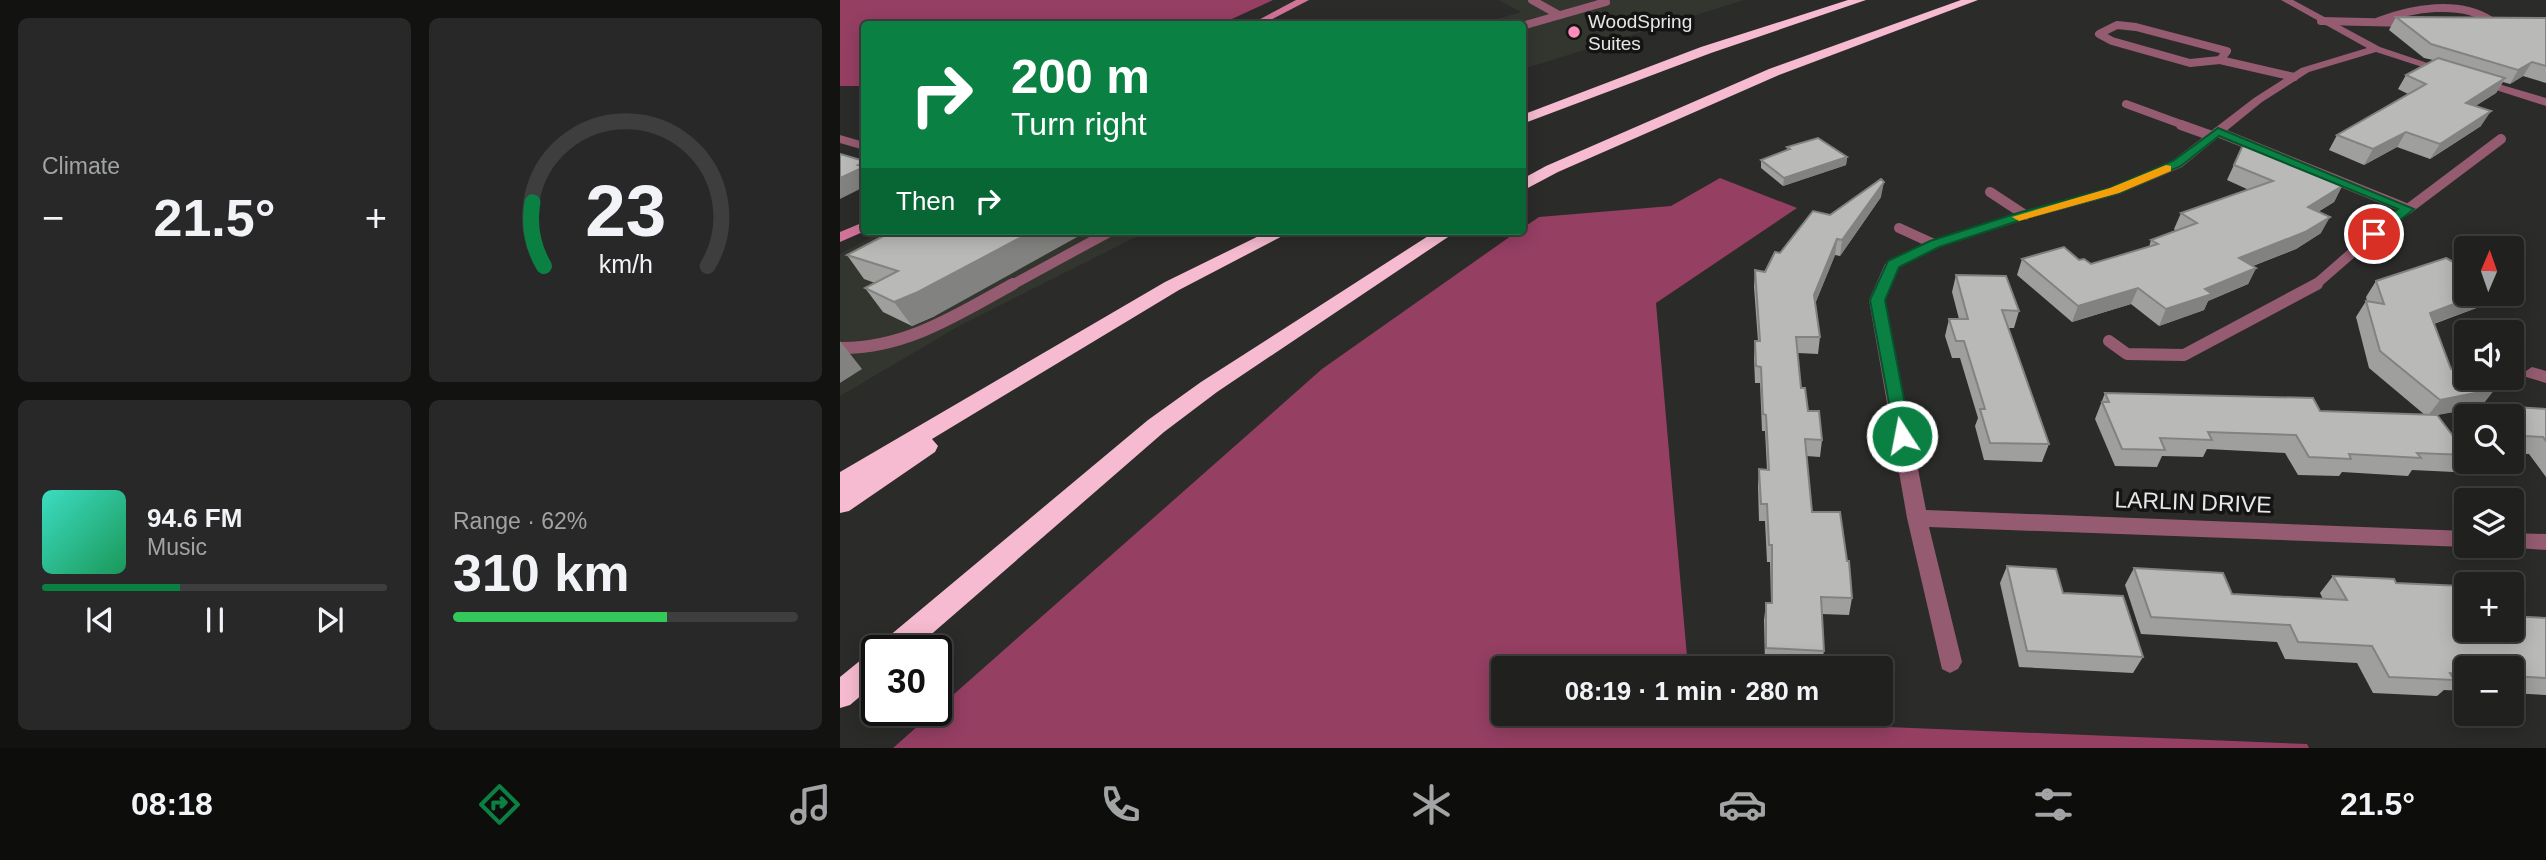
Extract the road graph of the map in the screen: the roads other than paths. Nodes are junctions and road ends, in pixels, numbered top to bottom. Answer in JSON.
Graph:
{"nodes":[{"id":1,"x":1304,"y":0,"type":"edge"},
{"id":2,"x":1532,"y":0,"type":"edge"},
{"id":3,"x":1860,"y":0,"type":"edge"},
{"id":4,"x":1972,"y":0,"type":"edge"},
{"id":5,"x":2286,"y":0,"type":"edge"},
{"id":6,"x":1606,"y":1,"type":"edge"},
{"id":7,"x":1559,"y":15,"type":"junction"},
{"id":8,"x":1262,"y":21,"type":"edge"},
{"id":9,"x":2322,"y":21,"type":"junction"},
{"id":10,"x":2379,"y":21,"type":"junction"},
{"id":11,"x":2422,"y":23,"type":"edge"},
{"id":12,"x":2469,"y":23,"type":"edge"},
{"id":13,"x":1526,"y":25,"type":"edge"},
{"id":14,"x":2376,"y":49,"type":"junction"},
{"id":15,"x":2220,"y":60,"type":"junction"},
{"id":16,"x":2454,"y":73,"type":"edge"},
{"id":17,"x":2294,"y":77,"type":"junction"},
{"id":18,"x":2467,"y":78,"type":"edge"},
{"id":19,"x":2546,"y":102,"type":"edge"},
{"id":20,"x":2126,"y":104,"type":"dead end"},
{"id":21,"x":1526,"y":118,"type":"edge"},
{"id":22,"x":2215,"y":134,"type":"junction"},
{"id":23,"x":2501,"y":138,"type":"dead end"},
{"id":24,"x":840,"y":139,"type":"edge"},
{"id":25,"x":861,"y":145,"type":"edge"},
{"id":26,"x":1526,"y":184,"type":"edge"},
{"id":27,"x":1990,"y":192,"type":"dead end"},
{"id":28,"x":2408,"y":209,"type":"junction"},
{"id":29,"x":2025,"y":215,"type":"junction"},
{"id":30,"x":861,"y":228,"type":"edge"},
{"id":31,"x":1899,"y":228,"type":"dead end"},
{"id":32,"x":1104,"y":235,"type":"edge"},
{"id":33,"x":1275,"y":235,"type":"edge"},
{"id":34,"x":1442,"y":235,"type":"edge"},
{"id":35,"x":840,"y":238,"type":"edge"},
{"id":36,"x":1934,"y":244,"type":"junction"},
{"id":37,"x":1172,"y":286,"type":"junction"},
{"id":38,"x":2109,"y":341,"type":"dead end"},
{"id":39,"x":840,"y":348,"type":"edge"},
{"id":40,"x":840,"y":483,"type":"edge"},
{"id":41,"x":840,"y":505,"type":"edge"},
{"id":42,"x":1917,"y":518,"type":"junction"},
{"id":43,"x":2454,"y":539,"type":"edge"},
{"id":44,"x":2524,"y":541,"type":"edge"},
{"id":45,"x":2546,"y":542,"type":"edge"},
{"id":46,"x":911,"y":635,"type":"edge"},
{"id":47,"x":1950,"y":662,"type":"dead end"},
{"id":48,"x":861,"y":677,"type":"edge"},
{"id":49,"x":840,"y":695,"type":"edge"}],
"edges":[{"from":1,"to":8,"type":"street"},
{"from":2,"to":7,"type":"lane"},
{"from":3,"to":21,"type":"highway"},
{"from":4,"to":26,"type":"highway"},
{"from":5,"to":9,"type":"street"},
{"from":6,"to":7,"type":"lane"},
{"from":7,"to":13,"type":"lane"},
{"from":9,"to":10,"type":"lane"},
{"from":9,"to":14,"type":"street"},
{"from":10,"to":11,"type":"lane"},
{"from":10,"to":12,"type":"lane"},
{"from":14,"to":16,"type":"street"},
{"from":14,"to":17,"type":"street"},
{"from":15,"to":15,"type":"lane"},
{"from":15,"to":17,"type":"lane"},
{"from":17,"to":22,"type":"street"},
{"from":18,"to":19,"type":"street"},
{"from":20,"to":22,"type":"lane"},
{"from":22,"to":28,"type":"lane"},
{"from":22,"to":29,"type":"street"},
{"from":23,"to":28,"type":"lane"},
{"from":24,"to":25,"type":"street"},
{"from":27,"to":29,"type":"lane"},
{"from":28,"to":38,"type":"lane"},
{"from":29,"to":36,"type":"street"},
{"from":30,"to":35,"type":"street"},
{"from":31,"to":36,"type":"lane"},
{"from":32,"to":39,"type":"lane"},
{"from":33,"to":37,"type":"highway"},
{"from":34,"to":46,"type":"highway"},
{"from":36,"to":42,"type":"street"},
{"from":37,"to":40,"type":"highway"},
{"from":37,"to":41,"type":"highway"},
{"from":42,"to":43,"type":"street","name":"LARLIN DRIVE"},
{"from":42,"to":47,"type":"street"},
{"from":44,"to":45,"type":"street"},
{"from":48,"to":49,"type":"highway"}]}
